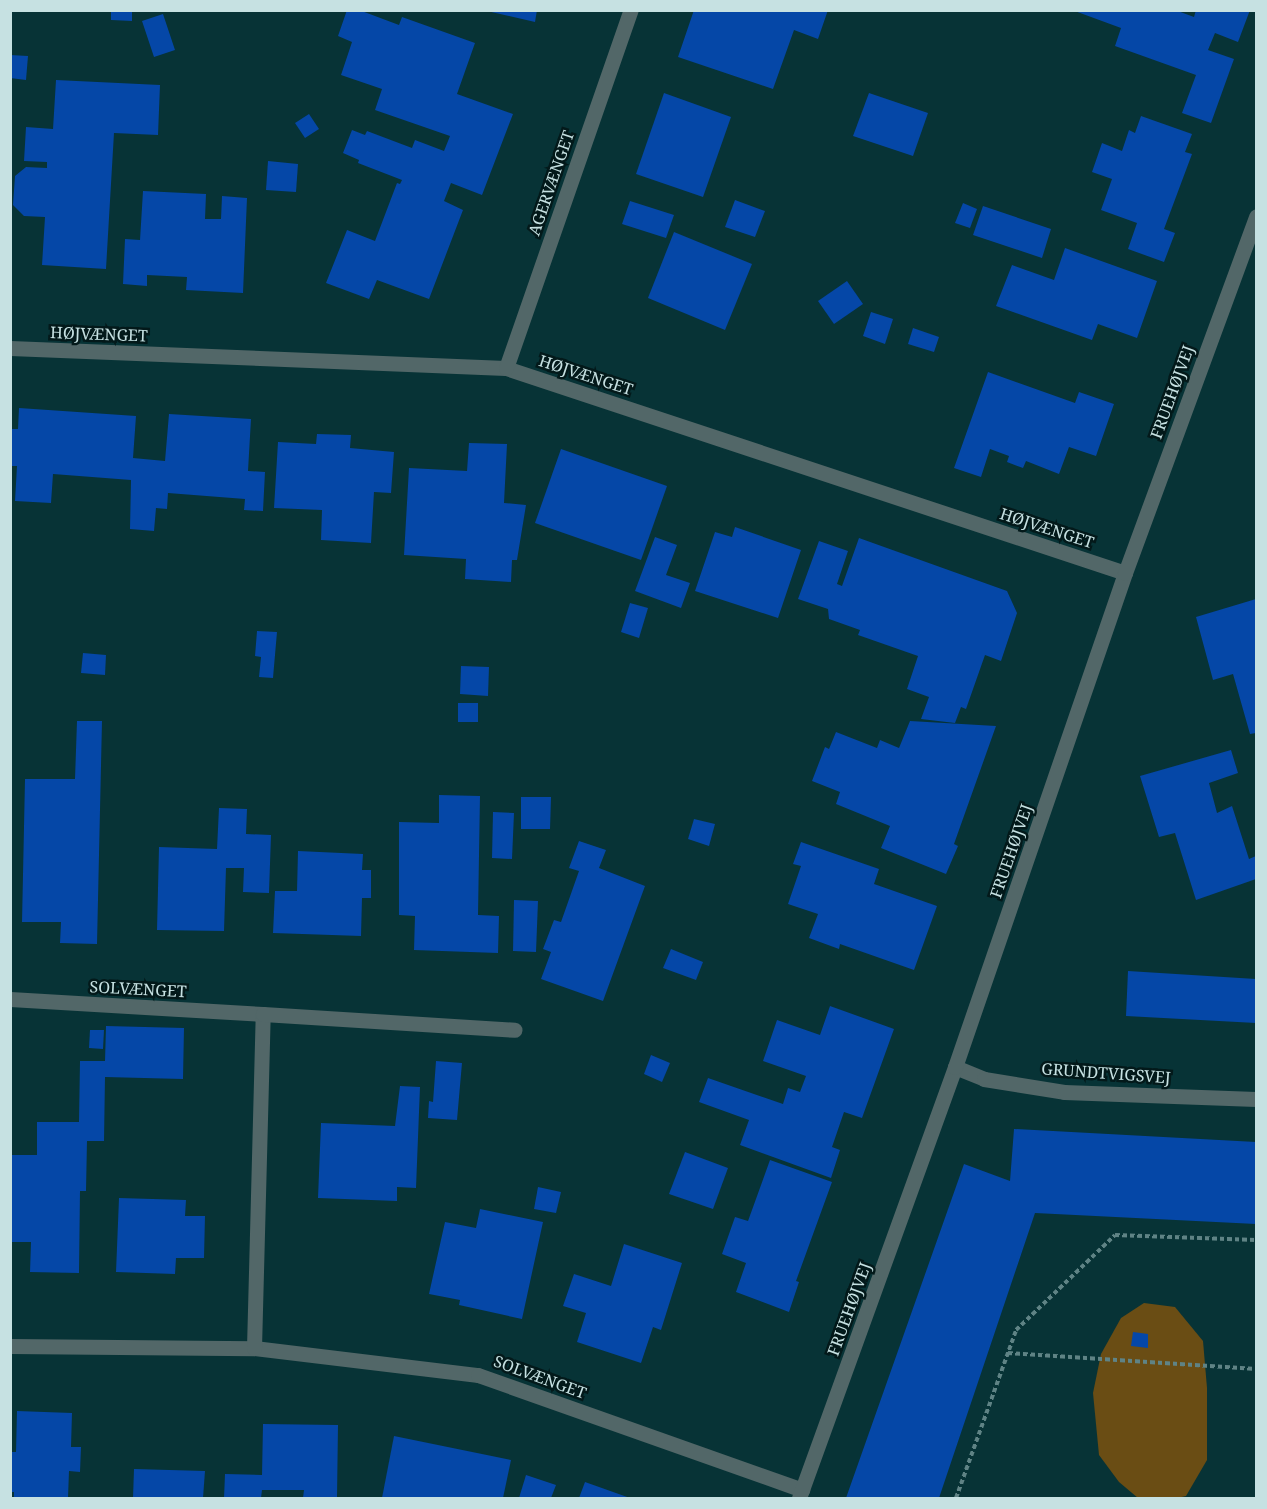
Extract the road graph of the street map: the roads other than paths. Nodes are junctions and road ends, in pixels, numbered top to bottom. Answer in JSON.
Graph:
{"nodes":[{"id":1,"x":631,"y":10,"type":"edge"},
{"id":2,"x":1257,"y":216,"type":"edge"},
{"id":3,"x":10,"y":348,"type":"edge"},
{"id":4,"x":506,"y":368,"type":"junction"},
{"id":5,"x":1125,"y":573,"type":"junction"},
{"id":6,"x":10,"y":999,"type":"edge"},
{"id":7,"x":263,"y":1014,"type":"junction"},
{"id":8,"x":514,"y":1030,"type":"dead end"},
{"id":9,"x":955,"y":1067,"type":"junction"},
{"id":10,"x":1257,"y":1099,"type":"edge"},
{"id":11,"x":10,"y":1346,"type":"edge"},
{"id":12,"x":254,"y":1348,"type":"junction"},
{"id":13,"x":801,"y":1494,"type":"edge"}],
"edges":[{"from":1,"to":4,"type":"street","name":"AGERVÆNGET"},
{"from":2,"to":5,"type":"street","name":"FRUEHØJVEJ"},
{"from":3,"to":4,"type":"street","name":"HØJVÆNGET"},
{"from":4,"to":5,"type":"street","name":"HØJVÆNGET"},
{"from":5,"to":9,"type":"street","name":"FRUEHØJVEJ"},
{"from":6,"to":7,"type":"street","name":"SOLVÆNGET"},
{"from":7,"to":8,"type":"street","name":"SOLVÆNGET"},
{"from":7,"to":12,"type":"street"},
{"from":9,"to":10,"type":"street","name":"GRUNDTVIGSVEJ"},
{"from":9,"to":13,"type":"street","name":"FRUEHØJVEJ"},
{"from":11,"to":12,"type":"street","name":"SOLVÆNGET"},
{"from":12,"to":13,"type":"street","name":"SOLVÆNGET"}]}
